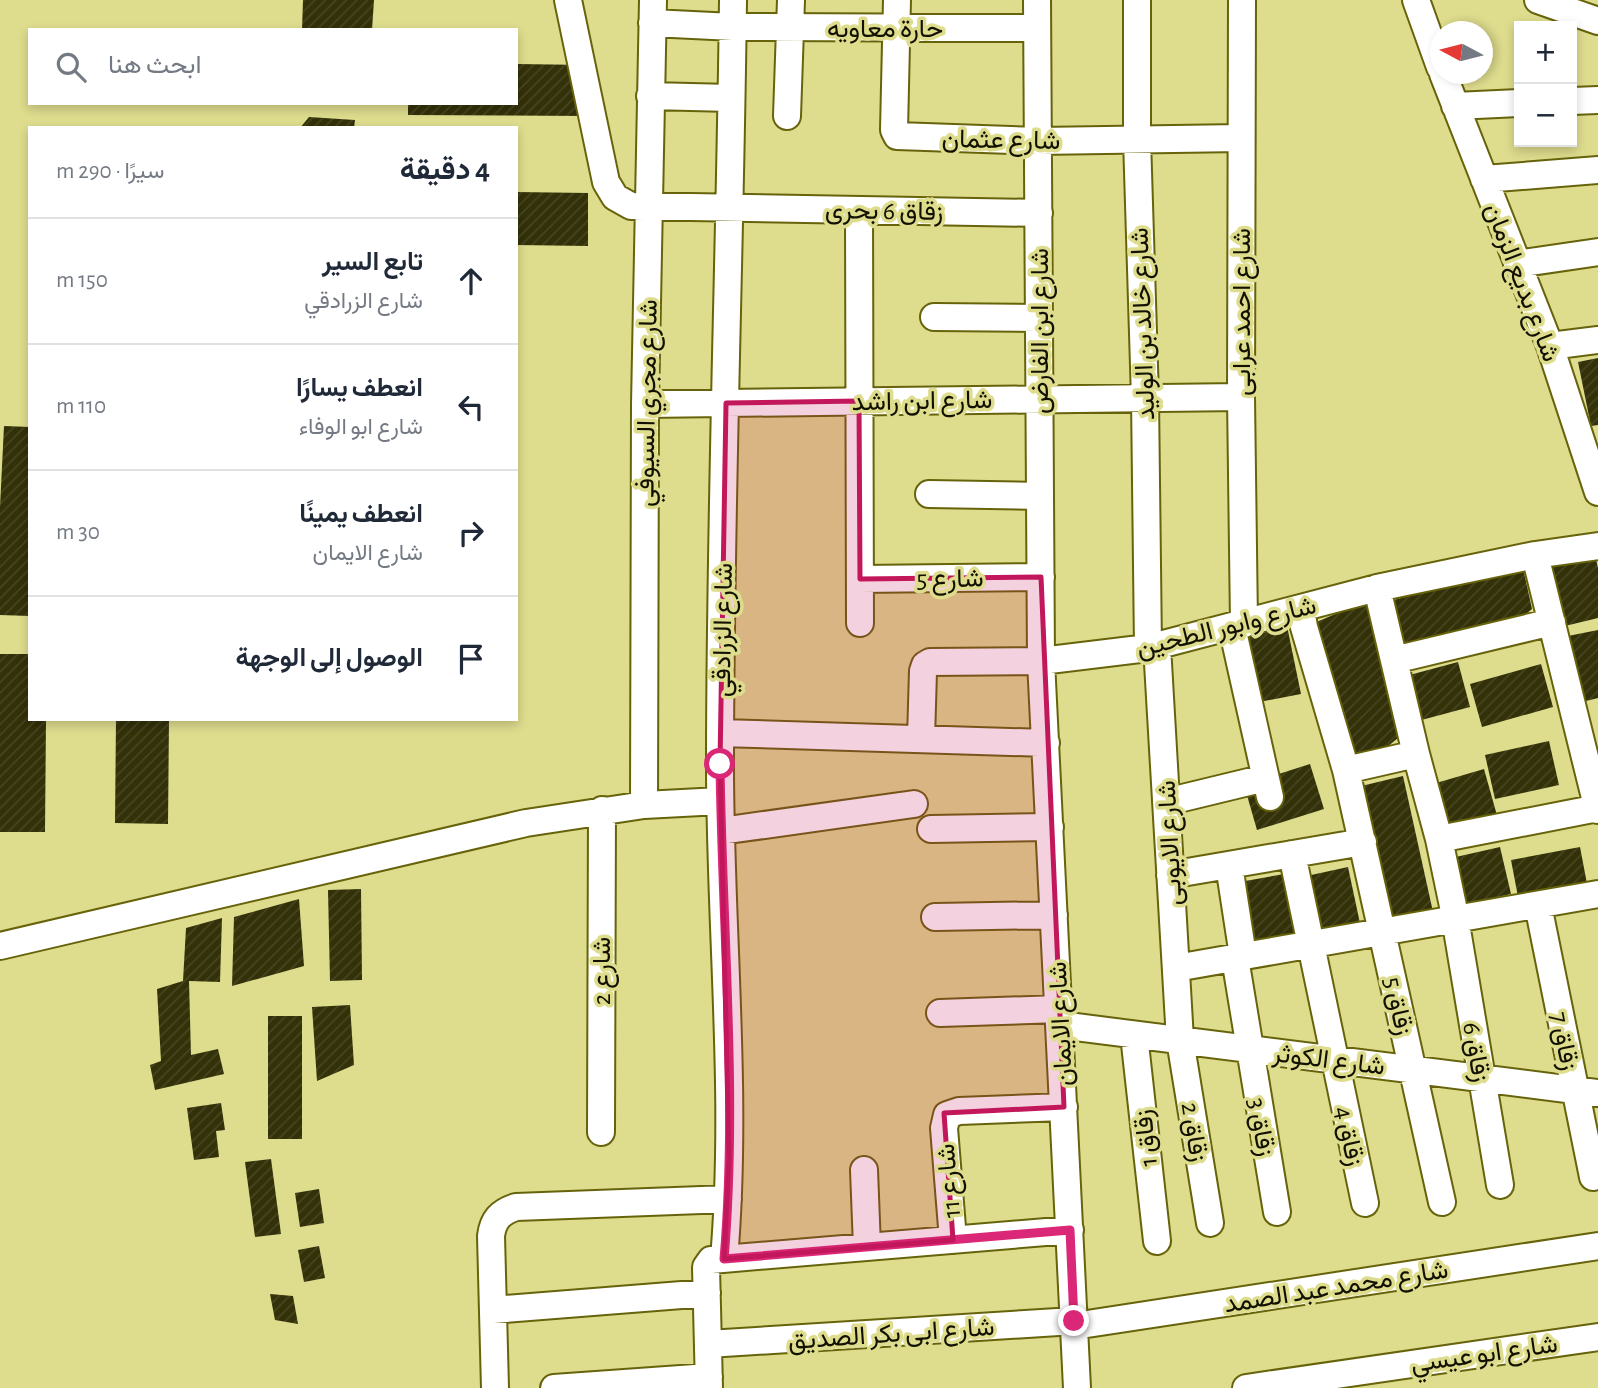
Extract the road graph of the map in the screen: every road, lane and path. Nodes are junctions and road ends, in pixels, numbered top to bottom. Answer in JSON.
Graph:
{"nodes":[{"id":1,"x":568,"y":0,"type":"edge"},
{"id":2,"x":733,"y":0,"type":"edge"},
{"id":3,"x":791,"y":0,"type":"edge"},
{"id":4,"x":897,"y":0,"type":"edge"},
{"id":5,"x":1037,"y":0,"type":"edge"},
{"id":6,"x":1137,"y":0,"type":"edge"},
{"id":7,"x":1241,"y":0,"type":"edge"},
{"id":8,"x":1416,"y":0,"type":"edge"},
{"id":9,"x":1433,"y":0,"type":"edge"},
{"id":10,"x":1538,"y":0,"type":"edge"},
{"id":11,"x":652,"y":11,"type":"edge"},
{"id":12,"x":1598,"y":20,"type":"edge"},
{"id":13,"x":1425,"y":25,"type":"junction"},
{"id":14,"x":733,"y":27,"type":"junction"},
{"id":15,"x":790,"y":28,"type":"junction"},
{"id":16,"x":896,"y":28,"type":"junction"},
{"id":17,"x":1037,"y":28,"type":"junction"},
{"id":18,"x":1430,"y":39,"type":"edge"},
{"id":19,"x":1447,"y":84,"type":"edge"},
{"id":20,"x":650,"y":96,"type":"junction"},
{"id":21,"x":731,"y":98,"type":"junction"},
{"id":22,"x":1598,"y":100,"type":"edge"},
{"id":23,"x":1577,"y":101,"type":"edge"},
{"id":24,"x":1514,"y":103,"type":"edge"},
{"id":25,"x":1455,"y":106,"type":"junction"},
{"id":26,"x":788,"y":116,"type":"dead end"},
{"id":27,"x":1241,"y":138,"type":"junction"},
{"id":28,"x":1137,"y":139,"type":"junction"},
{"id":29,"x":1038,"y":141,"type":"junction"},
{"id":30,"x":1598,"y":170,"type":"edge"},
{"id":31,"x":1484,"y":179,"type":"junction"},
{"id":32,"x":648,"y":206,"type":"junction"},
{"id":33,"x":730,"y":207,"type":"junction"},
{"id":34,"x":859,"y":210,"type":"junction"},
{"id":35,"x":1039,"y":213,"type":"junction"},
{"id":36,"x":1598,"y":252,"type":"edge"},
{"id":37,"x":1517,"y":264,"type":"junction"},
{"id":38,"x":934,"y":317,"type":"dead end"},
{"id":39,"x":1039,"y":318,"type":"junction"},
{"id":40,"x":1598,"y":340,"type":"edge"},
{"id":41,"x":1549,"y":346,"type":"junction"},
{"id":42,"x":1241,"y":397,"type":"junction"},
{"id":43,"x":1040,"y":398,"type":"junction"},
{"id":44,"x":1145,"y":398,"type":"junction"},
{"id":45,"x":859,"y":401,"type":"junction"},
{"id":46,"x":726,"y":403,"type":"junction"},
{"id":47,"x":645,"y":404,"type":"junction"},
{"id":48,"x":1588,"y":432,"type":"edge"},
{"id":49,"x":1598,"y":492,"type":"edge"},
{"id":50,"x":929,"y":494,"type":"dead end"},
{"id":51,"x":1040,"y":496,"type":"junction"},
{"id":52,"x":1598,"y":545,"type":"edge"},
{"id":53,"x":1535,"y":555,"type":"junction"},
{"id":54,"x":1041,"y":577,"type":"junction"},
{"id":55,"x":860,"y":579,"type":"junction"},
{"id":56,"x":1377,"y":587,"type":"junction"},
{"id":57,"x":1301,"y":609,"type":"junction"},
{"id":58,"x":1552,"y":622,"type":"junction"},
{"id":59,"x":860,"y":623,"type":"dead end"},
{"id":60,"x":1238,"y":626,"type":"junction"},
{"id":61,"x":1152,"y":647,"type":"junction"},
{"id":62,"x":1394,"y":660,"type":"junction"},
{"id":63,"x":1041,"y":661,"type":"junction"},
{"id":64,"x":1587,"y":718,"type":"edge"},
{"id":65,"x":720,"y":733,"type":"junction"},
{"id":66,"x":921,"y":739,"type":"junction"},
{"id":67,"x":1046,"y":743,"type":"junction"},
{"id":68,"x":1416,"y":754,"type":"junction"},
{"id":69,"x":1346,"y":770,"type":"junction"},
{"id":70,"x":720,"y":800,"type":"junction"},
{"id":71,"x":1166,"y":802,"type":"junction"},
{"id":72,"x":914,"y":804,"type":"dead end"},
{"id":73,"x":644,"y":805,"type":"junction"},
{"id":74,"x":1598,"y":809,"type":"edge"},
{"id":75,"x":602,"y":810,"type":"junction"},
{"id":76,"x":1050,"y":827,"type":"junction"},
{"id":77,"x":931,"y":829,"type":"dead end"},
{"id":78,"x":721,"y":831,"type":"junction"},
{"id":79,"x":1439,"y":839,"type":"junction"},
{"id":80,"x":1363,"y":842,"type":"junction"},
{"id":81,"x":1292,"y":854,"type":"junction"},
{"id":82,"x":1229,"y":865,"type":"junction"},
{"id":83,"x":1171,"y":875,"type":"junction"},
{"id":84,"x":1598,"y":894,"type":"edge"},
{"id":85,"x":1538,"y":905,"type":"junction"},
{"id":86,"x":1054,"y":915,"type":"junction"},
{"id":87,"x":935,"y":917,"type":"dead end"},
{"id":88,"x":1455,"y":920,"type":"junction"},
{"id":89,"x":1383,"y":932,"type":"junction"},
{"id":90,"x":1311,"y":945,"type":"junction"},
{"id":91,"x":0,"y":946,"type":"edge"},
{"id":92,"x":1239,"y":957,"type":"junction"},
{"id":93,"x":1176,"y":968,"type":"junction"},
{"id":94,"x":940,"y":1013,"type":"dead end"},
{"id":95,"x":1060,"y":1017,"type":"junction"},
{"id":96,"x":1134,"y":1035,"type":"junction"},
{"id":97,"x":1180,"y":1040,"type":"junction"},
{"id":98,"x":1249,"y":1049,"type":"junction"},
{"id":99,"x":1334,"y":1060,"type":"junction"},
{"id":100,"x":1412,"y":1070,"type":"junction"},
{"id":101,"x":1481,"y":1079,"type":"junction"},
{"id":102,"x":1586,"y":1092,"type":"edge"},
{"id":103,"x":1064,"y":1107,"type":"junction"},
{"id":104,"x":601,"y":1132,"type":"dead end"},
{"id":105,"x":864,"y":1170,"type":"dead end"},
{"id":106,"x":1593,"y":1177,"type":"dead end"},
{"id":107,"x":1500,"y":1185,"type":"dead end"},
{"id":108,"x":728,"y":1199,"type":"junction"},
{"id":109,"x":1441,"y":1202,"type":"dead end"},
{"id":110,"x":1365,"y":1203,"type":"dead end"},
{"id":111,"x":1277,"y":1212,"type":"dead end"},
{"id":112,"x":1210,"y":1223,"type":"dead end"},
{"id":113,"x":1070,"y":1230,"type":"junction"},
{"id":114,"x":953,"y":1240,"type":"junction"},
{"id":115,"x":1157,"y":1241,"type":"dead end"},
{"id":116,"x":1598,"y":1246,"type":"edge"},
{"id":117,"x":867,"y":1247,"type":"junction"},
{"id":118,"x":717,"y":1260,"type":"junction"},
{"id":119,"x":707,"y":1293,"type":"junction"},
{"id":120,"x":493,"y":1310,"type":"junction"},
{"id":121,"x":1074,"y":1323,"type":"junction"},
{"id":122,"x":1598,"y":1337,"type":"edge"},
{"id":123,"x":708,"y":1344,"type":"junction"},
{"id":124,"x":709,"y":1383,"type":"edge"},
{"id":125,"x":495,"y":1388,"type":"edge"},
{"id":126,"x":554,"y":1388,"type":"edge"},
{"id":127,"x":1077,"y":1388,"type":"edge"},
{"id":128,"x":1245,"y":1388,"type":"edge"}],
"edges":[{"from":1,"to":32,"type":"street","name":"زقاق 6 بحرى"},
{"from":2,"to":14,"type":"street","name":"شارع الزرادقي"},
{"from":3,"to":15,"type":"street"},
{"from":4,"to":16,"type":"street","name":"شارع عثمان"},
{"from":5,"to":17,"type":"street","name":"شارع ابن الفارض"},
{"from":6,"to":28,"type":"street","name":"شارع خالد بن الوليد"},
{"from":7,"to":27,"type":"street","name":"شارع احمد عرابى"},
{"from":8,"to":13,"type":"street"},
{"from":9,"to":13,"type":"street"},
{"from":10,"to":12,"type":"street"},
{"from":11,"to":14,"type":"street","name":"حارة معاويه"},
{"from":11,"to":20,"type":"street","name":"شارع مجري السيوفي"},
{"from":13,"to":18,"type":"street"},
{"from":14,"to":15,"type":"street","name":"حارة معاويه"},
{"from":14,"to":21,"type":"street","name":"شارع الزرادقي"},
{"from":15,"to":16,"type":"street","name":"حارة معاويه"},
{"from":15,"to":26,"type":"street"},
{"from":16,"to":17,"type":"street","name":"حارة معاويه"},
{"from":16,"to":29,"type":"street","name":"شارع عثمان"},
{"from":17,"to":29,"type":"street","name":"شارع ابن الفارض"},
{"from":19,"to":25,"type":"street","name":"شارع بديع الزمان"},
{"from":20,"to":21,"type":"street"},
{"from":20,"to":32,"type":"street","name":"شارع مجري السيوفي"},
{"from":21,"to":33,"type":"street","name":"شارع الزرادقي"},
{"from":22,"to":23,"type":"street"},
{"from":24,"to":25,"type":"street"},
{"from":25,"to":31,"type":"street","name":"شارع بديع الزمان"},
{"from":27,"to":28,"type":"street","name":"شارع عثمان"},
{"from":27,"to":42,"type":"street","name":"شارع احمد عرابى"},
{"from":28,"to":29,"type":"street","name":"شارع عثمان"},
{"from":28,"to":44,"type":"street","name":"شارع خالد بن الوليد"},
{"from":29,"to":35,"type":"street","name":"شارع ابن الفارض"},
{"from":30,"to":31,"type":"street"},
{"from":31,"to":37,"type":"street","name":"شارع بديع الزمان"},
{"from":32,"to":33,"type":"street","name":"زقاق 6 بحرى"},
{"from":32,"to":47,"type":"street","name":"شارع مجري السيوفي"},
{"from":33,"to":34,"type":"street","name":"زقاق 6 بحرى"},
{"from":33,"to":46,"type":"street","name":"شارع الزرادقي"},
{"from":34,"to":35,"type":"street","name":"زقاق 6 بحرى"},
{"from":34,"to":45,"type":"street"},
{"from":35,"to":39,"type":"street","name":"شارع ابن الفارض"},
{"from":36,"to":37,"type":"street"},
{"from":37,"to":41,"type":"street","name":"شارع بديع الزمان"},
{"from":38,"to":39,"type":"street"},
{"from":39,"to":43,"type":"street","name":"شارع ابن الفارض"},
{"from":40,"to":41,"type":"street"},
{"from":41,"to":48,"type":"street","name":"شارع بديع الزمان"},
{"from":42,"to":44,"type":"street","name":"شارع ابن راشد"},
{"from":42,"to":60,"type":"street","name":"شارع احمد عرابى"},
{"from":43,"to":44,"type":"street","name":"شارع ابن راشد"},
{"from":43,"to":45,"type":"street","name":"شارع ابن راشد"},
{"from":43,"to":51,"type":"street","name":"شارع ابن الفارض"},
{"from":44,"to":61,"type":"street","name":"شارع خالد بن الوليد"},
{"from":45,"to":46,"type":"street","name":"شارع ابن راشد"},
{"from":45,"to":55,"type":"street"},
{"from":46,"to":47,"type":"street","name":"شارع ابن راشد"},
{"from":46,"to":65,"type":"street","name":"شارع الزرادقي"},
{"from":47,"to":73,"type":"street","name":"شارع مجري السيوفي"},
{"from":48,"to":49,"type":"street","name":"شارع بديع الزمان"},
{"from":50,"to":51,"type":"street"},
{"from":51,"to":54,"type":"street","name":"شارع ابن الفارض"},
{"from":52,"to":53,"type":"street","name":"شارع وابور الطحين"},
{"from":53,"to":56,"type":"street","name":"شارع وابور الطحين"},
{"from":53,"to":58,"type":"street"},
{"from":54,"to":55,"type":"street","name":"شارع 5"},
{"from":54,"to":63,"type":"street","name":"شارع ابن الفارض"},
{"from":55,"to":59,"type":"street"},
{"from":56,"to":57,"type":"street","name":"شارع وابور الطحين"},
{"from":56,"to":62,"type":"street","name":"زقاق 6"},
{"from":57,"to":60,"type":"street","name":"شارع وابور الطحين"},
{"from":57,"to":69,"type":"street","name":"زقاق 5"},
{"from":58,"to":62,"type":"street"},
{"from":58,"to":64,"type":"street"},
{"from":60,"to":61,"type":"street","name":"شارع وابور الطحين"},
{"from":60,"to":71,"type":"street","name":"شارع احمد عرابى"},
{"from":61,"to":63,"type":"street","name":"شارع وابور الطحين"},
{"from":61,"to":71,"type":"street","name":"شارع الايوبى"},
{"from":62,"to":68,"type":"street","name":"زقاق 6"},
{"from":63,"to":66,"type":"street","name":"شارع وابور الطحين"},
{"from":63,"to":67,"type":"street","name":"شارع الايمان"},
{"from":64,"to":74,"type":"street"},
{"from":65,"to":66,"type":"street"},
{"from":65,"to":70,"type":"street","name":"شارع الزرادقي"},
{"from":66,"to":67,"type":"street"},
{"from":67,"to":76,"type":"street","name":"شارع الايمان"},
{"from":68,"to":69,"type":"street"},
{"from":68,"to":79,"type":"street","name":"زقاق 6"},
{"from":69,"to":80,"type":"street","name":"زقاق 5"},
{"from":70,"to":73,"type":"street"},
{"from":70,"to":78,"type":"street","name":"شارع الزرادقي"},
{"from":71,"to":83,"type":"street","name":"شارع الايوبى"},
{"from":72,"to":78,"type":"street"},
{"from":73,"to":75,"type":"street"},
{"from":74,"to":79,"type":"street"},
{"from":75,"to":91,"type":"street"},
{"from":75,"to":104,"type":"street","name":"شارع 2"},
{"from":76,"to":77,"type":"street"},
{"from":76,"to":86,"type":"street","name":"شارع الايمان"},
{"from":78,"to":108,"type":"street","name":"شارع الزرادقي"},
{"from":79,"to":88,"type":"street","name":"زقاق 6"},
{"from":80,"to":81,"type":"street"},
{"from":80,"to":89,"type":"street","name":"زقاق 5"},
{"from":81,"to":82,"type":"street"},
{"from":81,"to":90,"type":"street","name":"زقاق 4"},
{"from":82,"to":83,"type":"street"},
{"from":82,"to":92,"type":"street","name":"زقاق 3"},
{"from":83,"to":93,"type":"street","name":"شارع الايوبى"},
{"from":84,"to":85,"type":"street"},
{"from":85,"to":88,"type":"street"},
{"from":85,"to":102,"type":"street","name":"زقاق 7"},
{"from":86,"to":87,"type":"street"},
{"from":86,"to":95,"type":"street","name":"شارع الايمان"},
{"from":88,"to":89,"type":"street"},
{"from":88,"to":101,"type":"street","name":"زقاق 6"},
{"from":89,"to":90,"type":"street"},
{"from":89,"to":100,"type":"street","name":"زقاق 5"},
{"from":90,"to":92,"type":"street"},
{"from":90,"to":99,"type":"street","name":"زقاق 4"},
{"from":92,"to":93,"type":"street"},
{"from":92,"to":98,"type":"street","name":"زقاق 3"},
{"from":93,"to":97,"type":"street","name":"شارع الايوبى"},
{"from":94,"to":95,"type":"street","name":"شارع الكوثر"},
{"from":95,"to":96,"type":"street","name":"شارع الكوثر"},
{"from":95,"to":103,"type":"street","name":"شارع الايمان"},
{"from":96,"to":97,"type":"street","name":"شارع الكوثر"},
{"from":96,"to":115,"type":"street","name":"زقاق 1"},
{"from":97,"to":98,"type":"street","name":"شارع الكوثر"},
{"from":97,"to":112,"type":"street","name":"زقاق 2"},
{"from":98,"to":99,"type":"street","name":"شارع الكوثر"},
{"from":98,"to":111,"type":"street","name":"زقاق 3"},
{"from":99,"to":100,"type":"street","name":"شارع الكوثر"},
{"from":99,"to":110,"type":"street","name":"زقاق 4"},
{"from":100,"to":101,"type":"street","name":"شارع الكوثر"},
{"from":100,"to":109,"type":"street","name":"زقاق 5"},
{"from":101,"to":102,"type":"street","name":"شارع الكوثر"},
{"from":101,"to":107,"type":"street","name":"زقاق 6"},
{"from":102,"to":106,"type":"street","name":"زقاق 7"},
{"from":103,"to":113,"type":"street","name":"شارع الايمان"},
{"from":103,"to":114,"type":"street","name":"شارع 11"},
{"from":105,"to":117,"type":"street"},
{"from":108,"to":118,"type":"street","name":"شارع الزرادقي"},
{"from":108,"to":120,"type":"street"},
{"from":113,"to":114,"type":"street"},
{"from":113,"to":121,"type":"street","name":"شارع الايمان"},
{"from":114,"to":117,"type":"street"},
{"from":116,"to":121,"type":"street","name":"شارع محمد عبد الصمد"},
{"from":117,"to":118,"type":"street"},
{"from":118,"to":119,"type":"street","name":"شارع الزرادقي"},
{"from":119,"to":120,"type":"street"},
{"from":119,"to":123,"type":"street","name":"شارع الزرادقي"},
{"from":120,"to":125,"type":"street"},
{"from":121,"to":123,"type":"street","name":"شارع ابى بكر الصديق"},
{"from":121,"to":127,"type":"street","name":"شارع الايمان"},
{"from":122,"to":128,"type":"street","name":"شارع ابو عيسي"},
{"from":123,"to":124,"type":"street","name":"شارع الزرادقي"},
{"from":124,"to":126,"type":"street"}]}
